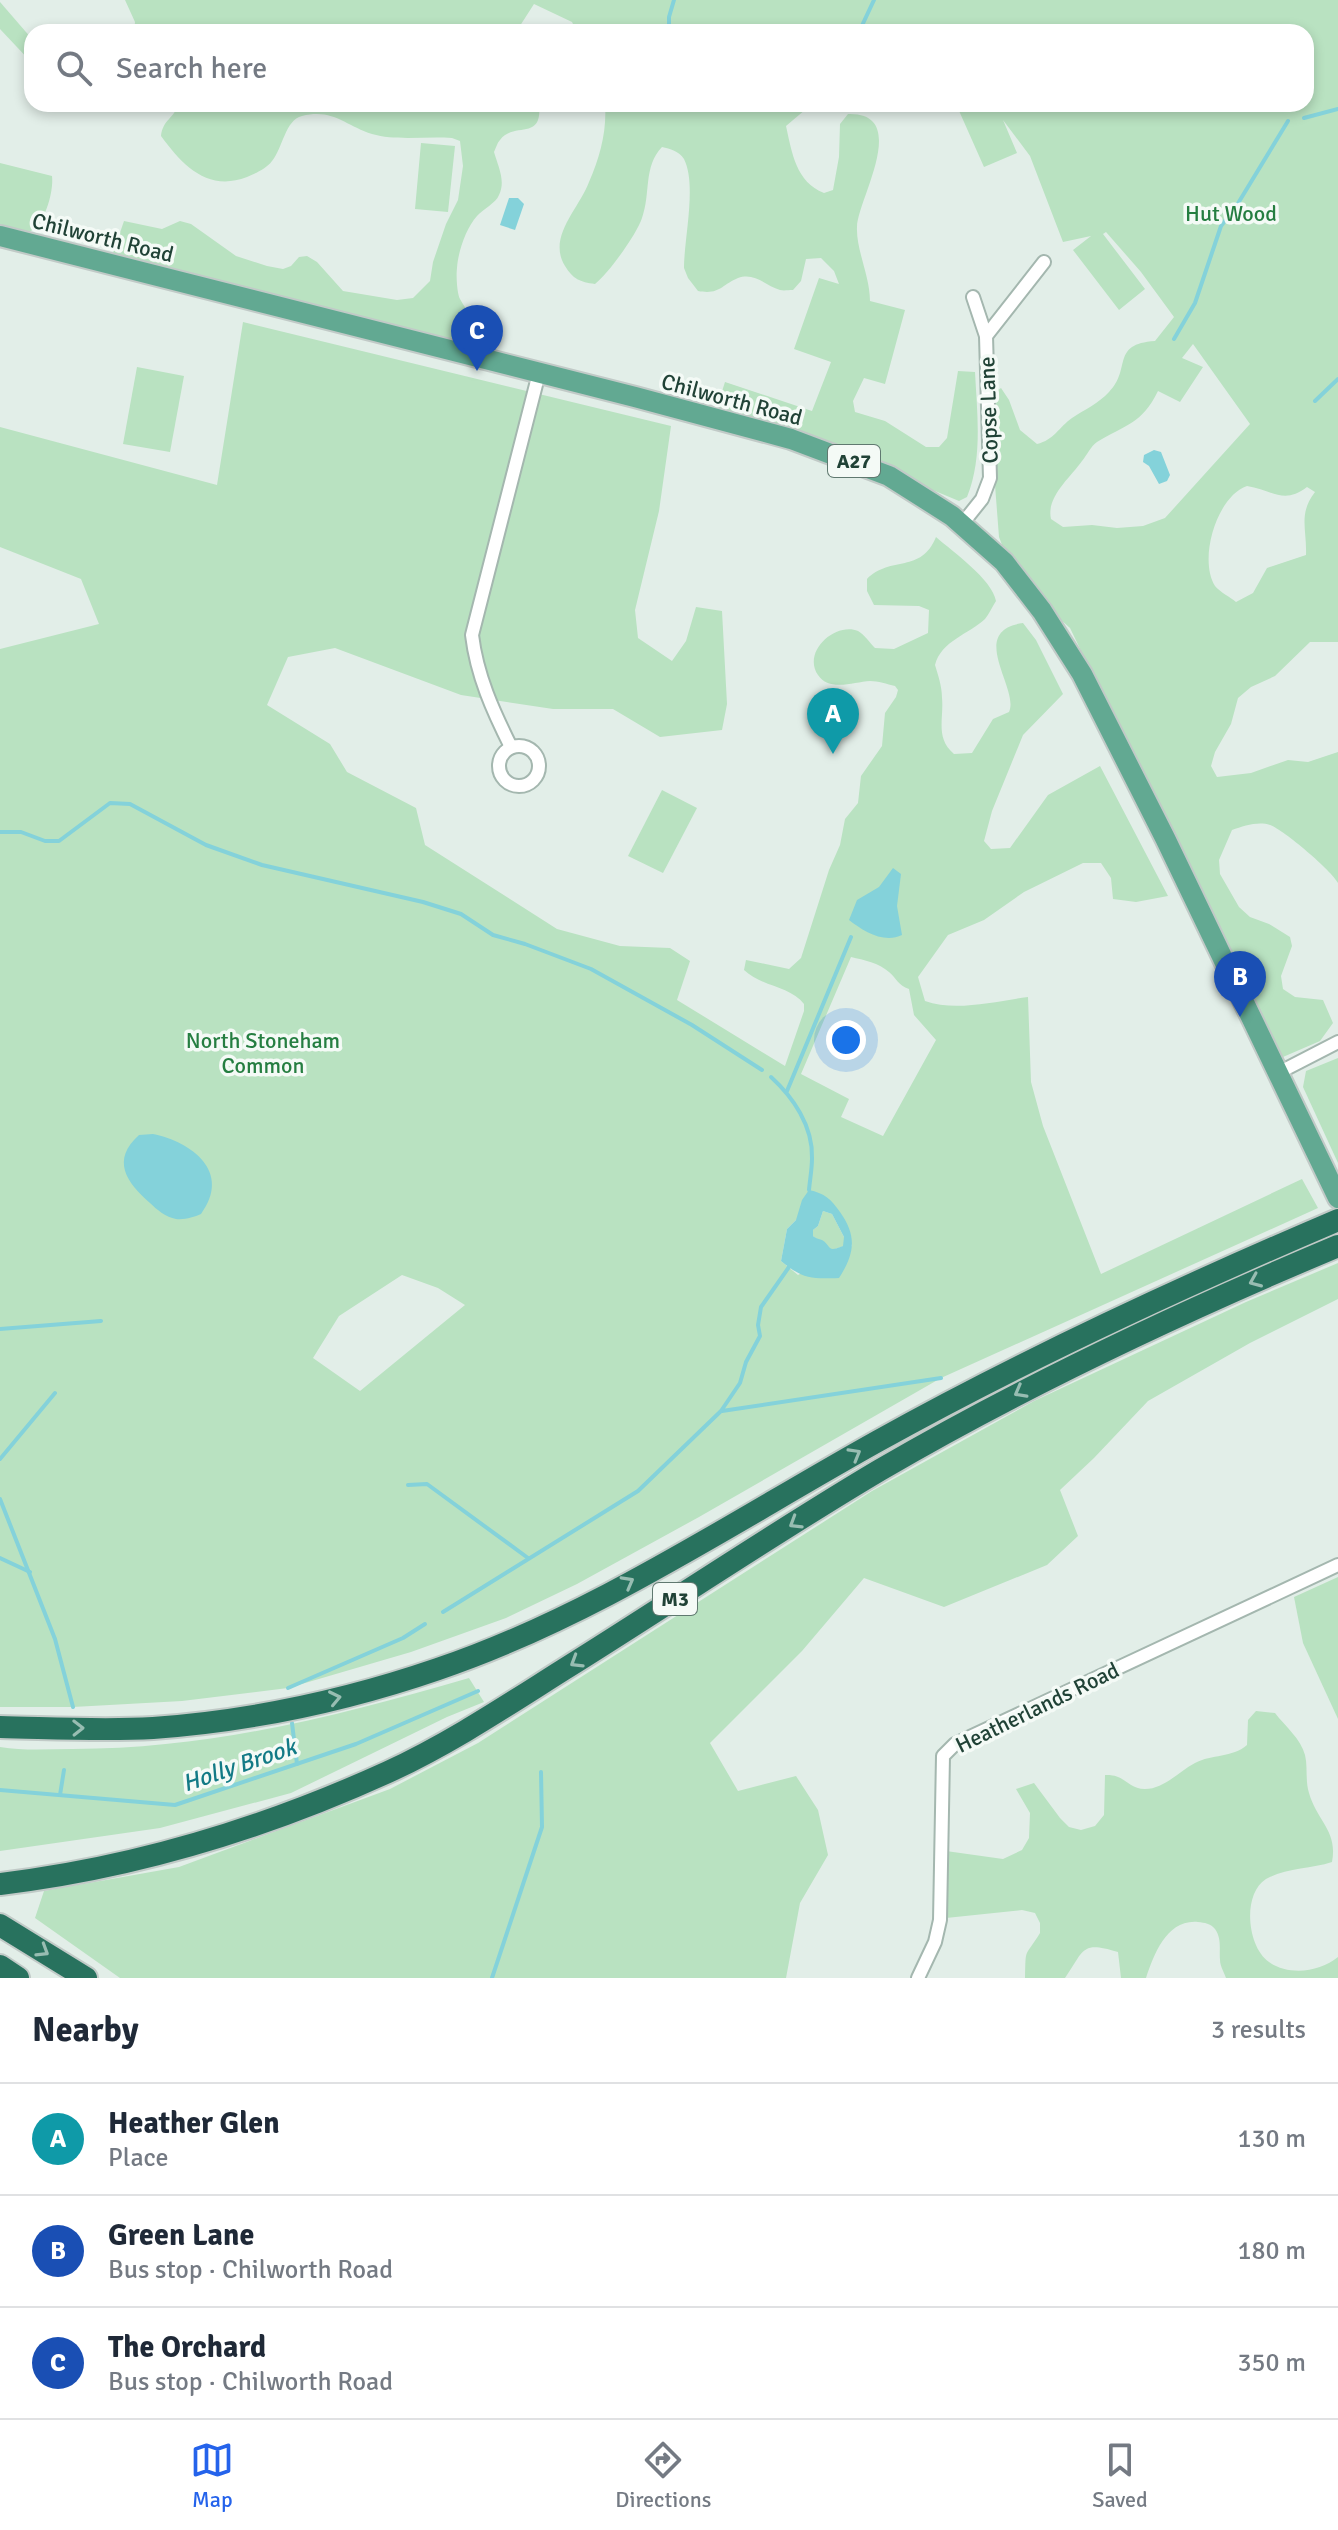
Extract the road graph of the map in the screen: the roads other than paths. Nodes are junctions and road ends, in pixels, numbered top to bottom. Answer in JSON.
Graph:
{"nodes":[{"id":1,"x":0,"y":236,"type":"edge"},
{"id":2,"x":1044,"y":262,"type":"dead end"},
{"id":3,"x":973,"y":297,"type":"dead end"},
{"id":4,"x":986,"y":336,"type":"junction"},
{"id":5,"x":539,"y":373,"type":"junction"},
{"id":6,"x":962,"y":524,"type":"junction"},
{"id":7,"x":511,"y":747,"type":"dead end"},
{"id":8,"x":1338,"y":1042,"type":"edge"},
{"id":9,"x":1278,"y":1073,"type":"junction"},
{"id":10,"x":1334,"y":1190,"type":"edge"},
{"id":11,"x":1338,"y":1220,"type":"edge"},
{"id":12,"x":1338,"y":1246,"type":"edge"},
{"id":13,"x":1338,"y":1565,"type":"edge"},
{"id":14,"x":0,"y":1727,"type":"edge"},
{"id":15,"x":0,"y":1884,"type":"edge"},
{"id":16,"x":0,"y":1925,"type":"edge"},
{"id":17,"x":0,"y":1966,"type":"edge"},
{"id":18,"x":18,"y":1978,"type":"edge"},
{"id":19,"x":86,"y":1978,"type":"edge"},
{"id":20,"x":918,"y":1978,"type":"edge"}],
"edges":[{"from":1,"to":5,"type":"main road","name":"Chilworth Road","number":"A27"},
{"from":2,"to":4,"type":"street","name":"Copse Lane"},
{"from":3,"to":4,"type":"street","name":"Copse Lane"},
{"from":4,"to":6,"type":"street","name":"Copse Lane"},
{"from":5,"to":6,"type":"main road","name":"Chilworth Road","number":"A27"},
{"from":5,"to":7,"type":"street"},
{"from":6,"to":9,"type":"main road","name":"Chilworth Road","number":"A27"},
{"from":8,"to":9,"type":"street"},
{"from":9,"to":10,"type":"main road","name":"Chilworth Road","number":"A27"},
{"from":14,"to":11,"type":"highway","number":"M3","one_way":true},
{"from":12,"to":15,"type":"highway","number":"M3","one_way":true},
{"from":13,"to":20,"type":"street","name":"Heatherlands Road"},
{"from":16,"to":19,"type":"highway","one_way":true},
{"from":17,"to":18,"type":"highway"}]}
